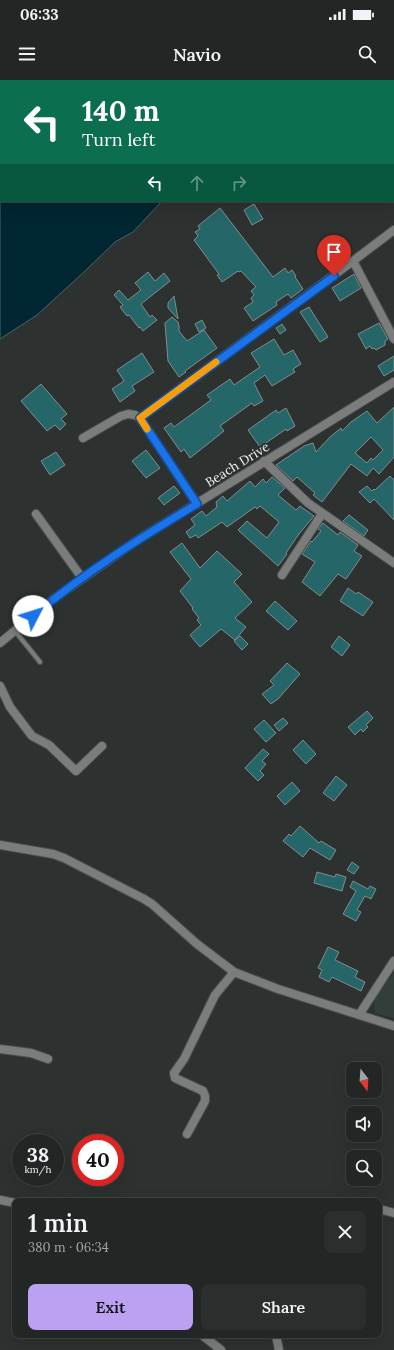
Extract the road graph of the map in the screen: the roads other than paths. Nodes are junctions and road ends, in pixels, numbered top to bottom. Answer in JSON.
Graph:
{"nodes":[{"id":1,"x":394,"y":230,"type":"edge"},
{"id":2,"x":353,"y":261,"type":"junction"},
{"id":3,"x":394,"y":339,"type":"edge"},
{"id":4,"x":394,"y":382,"type":"edge"},
{"id":5,"x":140,"y":418,"type":"junction"},
{"id":6,"x":83,"y":438,"type":"dead end"},
{"id":7,"x":264,"y":461,"type":"junction"},
{"id":8,"x":197,"y":504,"type":"junction"},
{"id":9,"x":36,"y":514,"type":"dead end"},
{"id":10,"x":322,"y":514,"type":"junction"},
{"id":11,"x":394,"y":563,"type":"edge"},
{"id":12,"x":282,"y":575,"type":"dead end"},
{"id":13,"x":82,"y":578,"type":"junction"},
{"id":14,"x":14,"y":631,"type":"junction"},
{"id":15,"x":0,"y":643,"type":"edge"},
{"id":16,"x":40,"y":662,"type":"dead end"},
{"id":17,"x":0,"y":686,"type":"edge"},
{"id":18,"x":102,"y":746,"type":"dead end"},
{"id":19,"x":0,"y":845,"type":"edge"},
{"id":20,"x":394,"y":961,"type":"edge"},
{"id":21,"x":234,"y":972,"type":"junction"},
{"id":22,"x":359,"y":1015,"type":"junction"},
{"id":23,"x":394,"y":1026,"type":"edge"},
{"id":24,"x":0,"y":1049,"type":"edge"},
{"id":25,"x":48,"y":1059,"type":"dead end"},
{"id":26,"x":187,"y":1134,"type":"dead end"},
{"id":27,"x":0,"y":1200,"type":"edge"},
{"id":28,"x":12,"y":1202,"type":"edge"},
{"id":29,"x":382,"y":1210,"type":"edge"},
{"id":30,"x":394,"y":1213,"type":"edge"},
{"id":31,"x":206,"y":1338,"type":"edge"},
{"id":32,"x":277,"y":1338,"type":"edge"},
{"id":33,"x":221,"y":1350,"type":"edge"},
{"id":34,"x":279,"y":1350,"type":"edge"}],
"edges":[{"from":1,"to":2,"type":"street"},
{"from":2,"to":3,"type":"street"},
{"from":2,"to":5,"type":"street"},
{"from":4,"to":7,"type":"street","name":"Beach Drive"},
{"from":5,"to":6,"type":"street"},
{"from":5,"to":8,"type":"street"},
{"from":7,"to":8,"type":"street","name":"Beach Drive"},
{"from":7,"to":10,"type":"street"},
{"from":8,"to":13,"type":"street","name":"Beach Drive"},
{"from":9,"to":13,"type":"street"},
{"from":10,"to":11,"type":"street"},
{"from":10,"to":12,"type":"street"},
{"from":13,"to":14,"type":"street","name":"Beach Drive"},
{"from":14,"to":15,"type":"street","name":"Beach Drive"},
{"from":14,"to":16,"type":"lane"},
{"from":17,"to":18,"type":"street"},
{"from":19,"to":21,"type":"street"},
{"from":20,"to":22,"type":"street"},
{"from":21,"to":22,"type":"street"},
{"from":21,"to":26,"type":"street"},
{"from":22,"to":23,"type":"street"},
{"from":24,"to":25,"type":"street"},
{"from":27,"to":28,"type":"street"},
{"from":29,"to":30,"type":"street"},
{"from":31,"to":33,"type":"street"},
{"from":32,"to":34,"type":"street"}]}
